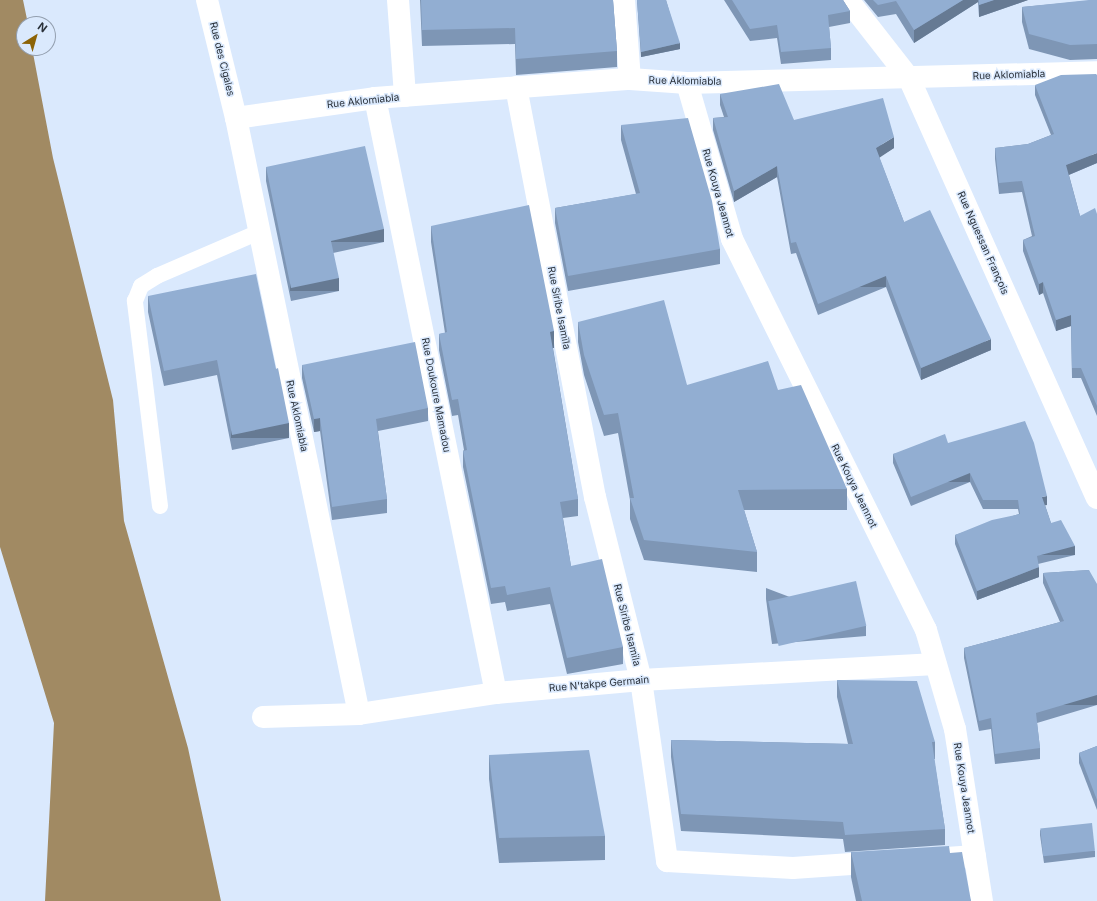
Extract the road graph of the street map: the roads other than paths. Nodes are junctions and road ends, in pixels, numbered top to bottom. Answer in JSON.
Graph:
{"nodes":[{"id":1,"x":207,"y":0,"type":"edge"},
{"id":2,"x":398,"y":0,"type":"edge"},
{"id":3,"x":624,"y":0,"type":"edge"},
{"id":4,"x":848,"y":0,"type":"edge"},
{"id":5,"x":1097,"y":72,"type":"edge"},
{"id":6,"x":909,"y":78,"type":"junction"},
{"id":7,"x":630,"y":79,"type":"junction"},
{"id":8,"x":687,"y":83,"type":"junction"},
{"id":9,"x":516,"y":87,"type":"junction"},
{"id":10,"x":405,"y":96,"type":"junction"},
{"id":11,"x":375,"y":98,"type":"junction"},
{"id":12,"x":236,"y":118,"type":"junction"},
{"id":13,"x":259,"y":232,"type":"junction"},
{"id":14,"x":1097,"y":498,"type":"edge"},
{"id":15,"x":160,"y":506,"type":"dead end"},
{"id":16,"x":936,"y":664,"type":"junction"},
{"id":17,"x":641,"y":680,"type":"junction"},
{"id":18,"x":496,"y":693,"type":"junction"},
{"id":19,"x":360,"y":714,"type":"junction"},
{"id":20,"x":263,"y":717,"type":"dead end"},
{"id":21,"x":975,"y":856,"type":"junction"},
{"id":22,"x":982,"y":901,"type":"edge"}],
"edges":[{"from":1,"to":12,"type":"street","name":"Rue des Cigales"},
{"from":2,"to":10,"type":"street"},
{"from":3,"to":7,"type":"street"},
{"from":4,"to":6,"type":"street","name":"Rue Nguessan François"},
{"from":5,"to":6,"type":"street","name":"Rue Aklomiabla"},
{"from":6,"to":8,"type":"street","name":"Rue Aklomiabla"},
{"from":6,"to":14,"type":"street","name":"Rue Nguessan François"},
{"from":7,"to":8,"type":"street","name":"Rue Aklomiabla"},
{"from":7,"to":9,"type":"street","name":"Rue Aklomiabla"},
{"from":8,"to":16,"type":"street","name":"Rue Kouya Jeannot"},
{"from":9,"to":10,"type":"street","name":"Rue Aklomiabla"},
{"from":9,"to":17,"type":"street","name":"Rue Siribe Isamïla"},
{"from":10,"to":11,"type":"street","name":"Rue Aklomiabla"},
{"from":11,"to":12,"type":"street","name":"Rue Aklomiabla"},
{"from":11,"to":18,"type":"street","name":"Rue Doukoure Mamadou"},
{"from":12,"to":13,"type":"street","name":"Rue Aklomiabla"},
{"from":13,"to":15,"type":"lane"},
{"from":13,"to":19,"type":"street","name":"Rue Aklomiabla"},
{"from":16,"to":17,"type":"street","name":"Rue N'takpe Germain"},
{"from":16,"to":21,"type":"street","name":"Rue Kouya Jeannot"},
{"from":17,"to":18,"type":"street","name":"Rue N'takpe Germain"},
{"from":17,"to":21,"type":"street","name":"Rue Siribe Isamïla"},
{"from":18,"to":19,"type":"street","name":"Rue N'takpe Germain"},
{"from":19,"to":20,"type":"street","name":"Rue N'takpe Germain"},
{"from":21,"to":22,"type":"street","name":"Rue Kouya Jeannot"}]}
